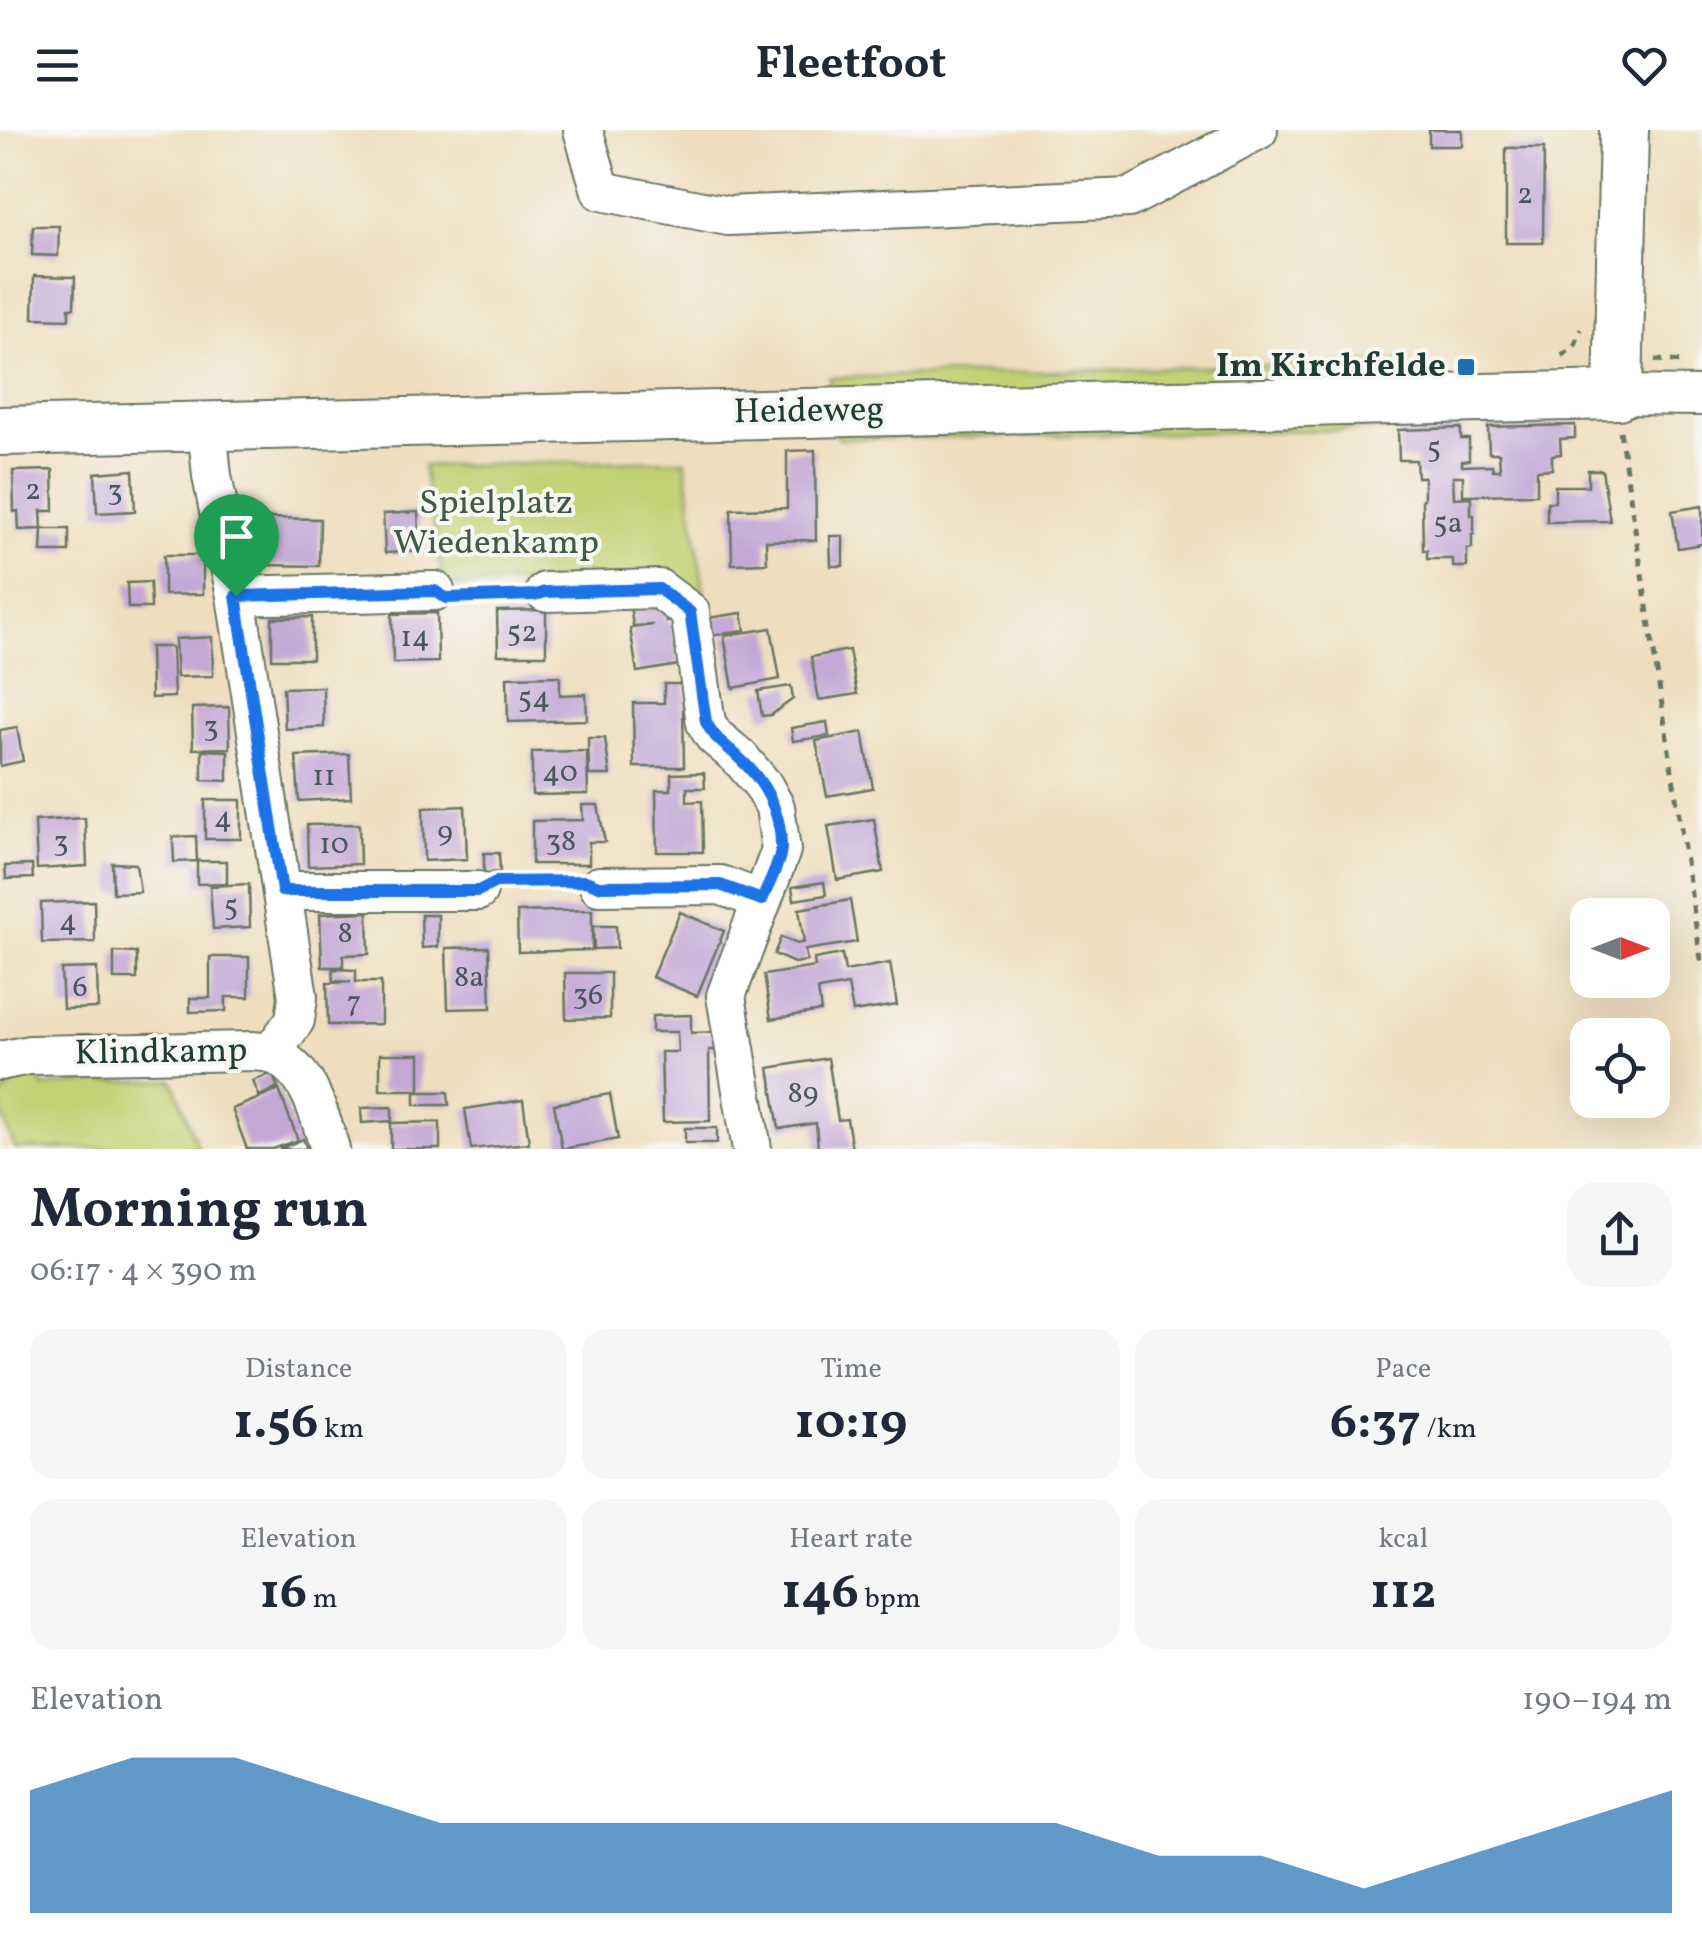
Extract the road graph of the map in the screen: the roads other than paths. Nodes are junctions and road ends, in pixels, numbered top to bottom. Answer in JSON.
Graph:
{"nodes":[{"id":1,"x":583,"y":130,"type":"edge"},
{"id":2,"x":1258,"y":130,"type":"edge"},
{"id":3,"x":1624,"y":130,"type":"edge"},
{"id":4,"x":1618,"y":395,"type":"junction"},
{"id":5,"x":1702,"y":396,"type":"edge"},
{"id":6,"x":207,"y":426,"type":"junction"},
{"id":7,"x":0,"y":431,"type":"edge"},
{"id":8,"x":435,"y":591,"type":"road end"},
{"id":9,"x":545,"y":592,"type":"road end"},
{"id":10,"x":236,"y":596,"type":"junction"},
{"id":11,"x":599,"y":886,"type":"road end"},
{"id":12,"x":282,"y":891,"type":"junction"},
{"id":13,"x":478,"y":891,"type":"road end"},
{"id":14,"x":762,"y":900,"type":"junction"},
{"id":15,"x":271,"y":1052,"type":"junction"},
{"id":16,"x":0,"y":1062,"type":"edge"},
{"id":17,"x":330,"y":1149,"type":"edge"},
{"id":18,"x":752,"y":1149,"type":"edge"}],
"edges":[{"from":1,"to":2,"type":"street"},
{"from":3,"to":4,"type":"main road"},
{"from":4,"to":5,"type":"street"},
{"from":4,"to":6,"type":"main road","name":"Heideweg"},
{"from":6,"to":7,"type":"main road","name":"Heideweg"},
{"from":6,"to":10,"type":"street","name":"Klindkamp"},
{"from":8,"to":10,"type":"street"},
{"from":9,"to":14,"type":"street"},
{"from":10,"to":12,"type":"street","name":"Klindkamp"},
{"from":11,"to":14,"type":"street"},
{"from":12,"to":13,"type":"street"},
{"from":12,"to":15,"type":"street","name":"Klindkamp"},
{"from":14,"to":18,"type":"street"},
{"from":15,"to":16,"type":"street","name":"Klindkamp"},
{"from":15,"to":17,"type":"street"}]}
